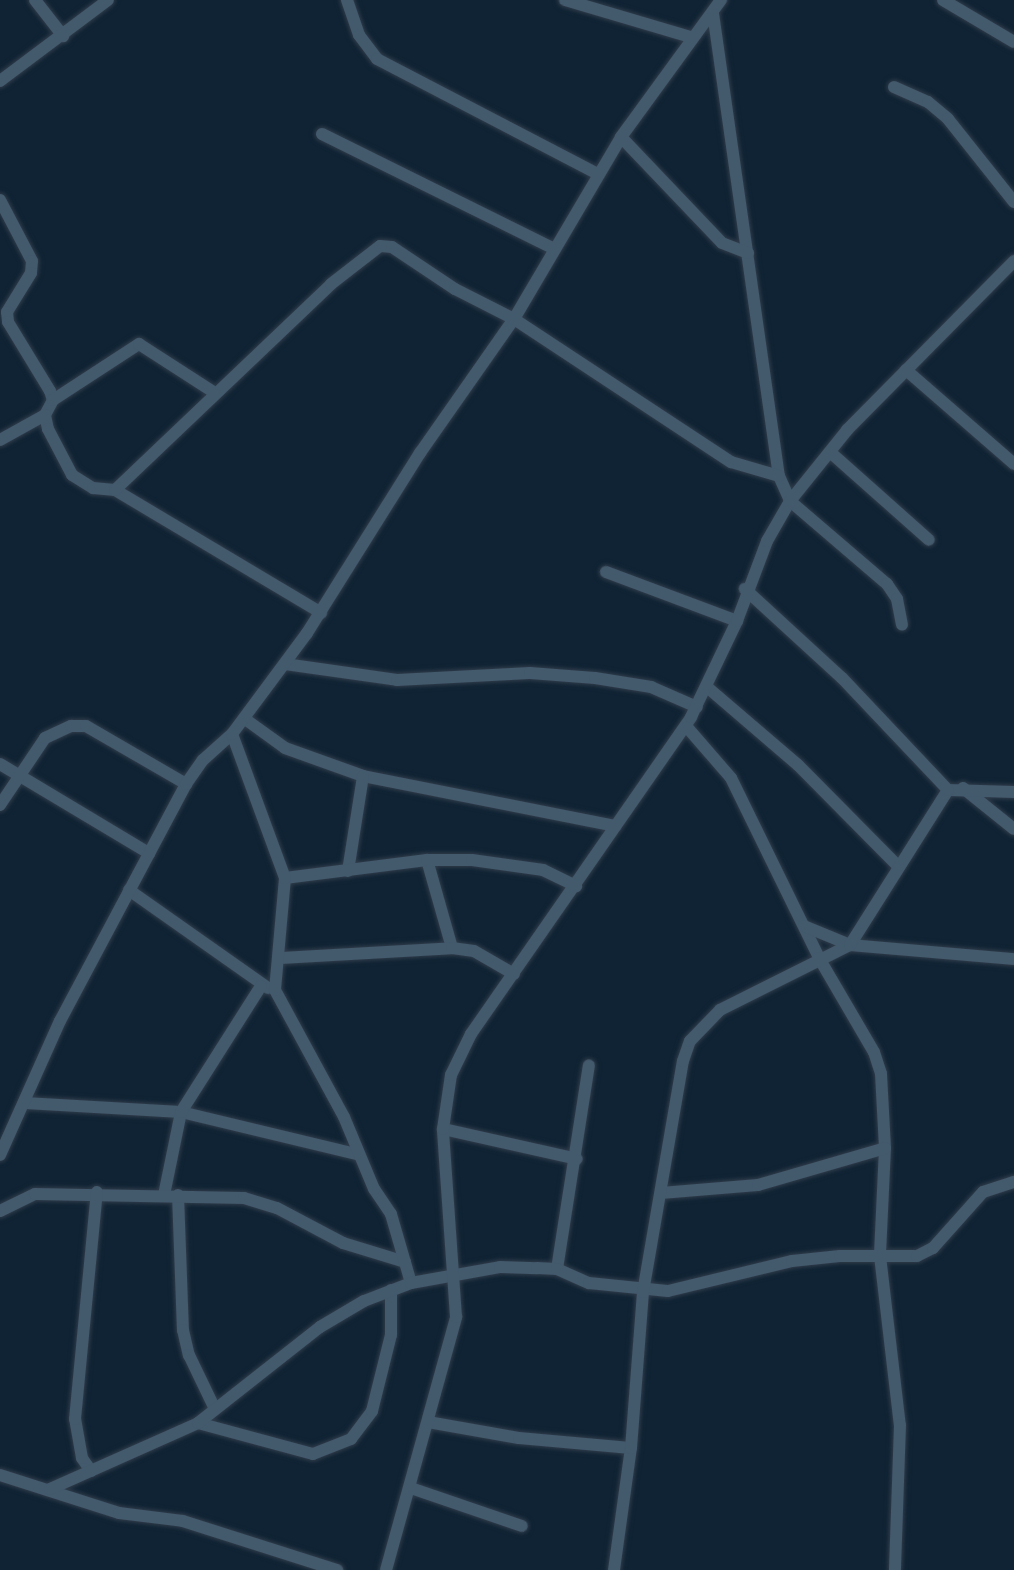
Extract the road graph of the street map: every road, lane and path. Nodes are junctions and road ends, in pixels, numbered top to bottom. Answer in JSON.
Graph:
{"nodes":[{"id":1,"x":35,"y":0,"type":"edge"},
{"id":2,"x":108,"y":0,"type":"edge"},
{"id":3,"x":347,"y":0,"type":"edge"},
{"id":4,"x":565,"y":0,"type":"edge"},
{"id":5,"x":721,"y":0,"type":"edge"},
{"id":6,"x":943,"y":0,"type":"edge"},
{"id":7,"x":713,"y":13,"type":"junction"},
{"id":8,"x":63,"y":36,"type":"junction"},
{"id":9,"x":691,"y":37,"type":"junction"},
{"id":10,"x":1014,"y":42,"type":"edge"},
{"id":11,"x":0,"y":81,"type":"edge"},
{"id":12,"x":894,"y":87,"type":"dead end"},
{"id":13,"x":322,"y":134,"type":"dead end"},
{"id":14,"x":621,"y":136,"type":"junction"},
{"id":15,"x":598,"y":174,"type":"junction"},
{"id":16,"x":0,"y":200,"type":"edge"},
{"id":17,"x":1014,"y":202,"type":"edge"},
{"id":18,"x":12,"y":221,"type":"junction"},
{"id":19,"x":0,"y":228,"type":"edge"},
{"id":20,"x":553,"y":248,"type":"junction"},
{"id":21,"x":748,"y":253,"type":"junction"},
{"id":22,"x":1014,"y":261,"type":"edge"},
{"id":23,"x":514,"y":319,"type":"junction"},
{"id":24,"x":906,"y":370,"type":"junction"},
{"id":25,"x":215,"y":393,"type":"junction"},
{"id":26,"x":53,"y":400,"type":"junction"},
{"id":27,"x":45,"y":415,"type":"junction"},
{"id":28,"x":0,"y":441,"type":"edge"},
{"id":29,"x":830,"y":452,"type":"junction"},
{"id":30,"x":1014,"y":464,"type":"edge"},
{"id":31,"x":779,"y":476,"type":"junction"},
{"id":32,"x":115,"y":490,"type":"junction"},
{"id":33,"x":790,"y":501,"type":"junction"},
{"id":34,"x":929,"y":540,"type":"dead end"},
{"id":35,"x":606,"y":572,"type":"dead end"},
{"id":36,"x":745,"y":589,"type":"junction"},
{"id":37,"x":321,"y":613,"type":"junction"},
{"id":38,"x":737,"y":621,"type":"junction"},
{"id":39,"x":902,"y":626,"type":"dead end"},
{"id":40,"x":285,"y":664,"type":"junction"},
{"id":41,"x":707,"y":687,"type":"junction"},
{"id":42,"x":697,"y":706,"type":"junction"},
{"id":43,"x":245,"y":719,"type":"junction"},
{"id":44,"x":686,"y":726,"type":"junction"},
{"id":45,"x":232,"y":734,"type":"junction"},
{"id":46,"x":0,"y":764,"type":"edge"},
{"id":47,"x":363,"y":776,"type":"junction"},
{"id":48,"x":16,"y":777,"type":"junction"},
{"id":49,"x":186,"y":784,"type":"junction"},
{"id":50,"x":963,"y":788,"type":"junction"},
{"id":51,"x":948,"y":790,"type":"junction"},
{"id":52,"x":1014,"y":792,"type":"edge"},
{"id":53,"x":0,"y":805,"type":"edge"},
{"id":54,"x":615,"y":826,"type":"junction"},
{"id":55,"x":1014,"y":829,"type":"edge"},
{"id":56,"x":149,"y":852,"type":"junction"},
{"id":57,"x":427,"y":860,"type":"junction"},
{"id":58,"x":897,"y":865,"type":"junction"},
{"id":59,"x":348,"y":871,"type":"junction"},
{"id":60,"x":285,"y":878,"type":"junction"},
{"id":61,"x":576,"y":886,"type":"junction"},
{"id":62,"x":129,"y":890,"type":"junction"},
{"id":63,"x":804,"y":926,"type":"junction"},
{"id":64,"x":850,"y":945,"type":"junction"},
{"id":65,"x":452,"y":948,"type":"junction"},
{"id":66,"x":281,"y":958,"type":"junction"},
{"id":67,"x":819,"y":958,"type":"junction"},
{"id":68,"x":1014,"y":958,"type":"edge"},
{"id":69,"x":514,"y":974,"type":"junction"},
{"id":70,"x":261,"y":986,"type":"junction"},
{"id":71,"x":275,"y":990,"type":"junction"},
{"id":72,"x":589,"y":1065,"type":"dead end"},
{"id":73,"x":25,"y":1103,"type":"junction"},
{"id":74,"x":181,"y":1112,"type":"junction"},
{"id":75,"x":443,"y":1130,"type":"junction"},
{"id":76,"x":885,"y":1148,"type":"junction"},
{"id":77,"x":357,"y":1154,"type":"junction"},
{"id":78,"x":0,"y":1155,"type":"edge"},
{"id":79,"x":577,"y":1159,"type":"junction"},
{"id":80,"x":1014,"y":1182,"type":"edge"},
{"id":81,"x":97,"y":1192,"type":"junction"},
{"id":82,"x":661,"y":1193,"type":"junction"},
{"id":83,"x":164,"y":1195,"type":"junction"},
{"id":84,"x":178,"y":1196,"type":"junction"},
{"id":85,"x":0,"y":1211,"type":"edge"},
{"id":86,"x":880,"y":1256,"type":"junction"},
{"id":87,"x":405,"y":1262,"type":"junction"},
{"id":88,"x":556,"y":1269,"type":"junction"},
{"id":89,"x":454,"y":1274,"type":"junction"},
{"id":90,"x":411,"y":1283,"type":"junction"},
{"id":91,"x":391,"y":1290,"type":"junction"},
{"id":92,"x":642,"y":1292,"type":"junction"},
{"id":93,"x":215,"y":1409,"type":"junction"},
{"id":94,"x":428,"y":1422,"type":"junction"},
{"id":95,"x":198,"y":1423,"type":"junction"},
{"id":96,"x":631,"y":1448,"type":"junction"},
{"id":97,"x":91,"y":1472,"type":"junction"},
{"id":98,"x":0,"y":1475,"type":"edge"},
{"id":99,"x":411,"y":1488,"type":"junction"},
{"id":100,"x":50,"y":1489,"type":"junction"},
{"id":101,"x":522,"y":1527,"type":"dead end"},
{"id":102,"x":337,"y":1570,"type":"edge"},
{"id":103,"x":386,"y":1570,"type":"edge"},
{"id":104,"x":614,"y":1570,"type":"edge"},
{"id":105,"x":895,"y":1570,"type":"edge"}],
"edges":[{"from":1,"to":8,"type":"street"},
{"from":2,"to":8,"type":"street"},
{"from":3,"to":15,"type":"street"},
{"from":4,"to":9,"type":"street"},
{"from":5,"to":7,"type":"street"},
{"from":6,"to":10,"type":"street"},
{"from":7,"to":9,"type":"street"},
{"from":7,"to":21,"type":"street"},
{"from":8,"to":11,"type":"street"},
{"from":9,"to":14,"type":"street"},
{"from":12,"to":17,"type":"street"},
{"from":13,"to":20,"type":"street"},
{"from":14,"to":15,"type":"street"},
{"from":14,"to":21,"type":"street"},
{"from":15,"to":20,"type":"street"},
{"from":16,"to":18,"type":"street"},
{"from":18,"to":19,"type":"street"},
{"from":18,"to":26,"type":"street"},
{"from":20,"to":23,"type":"street"},
{"from":21,"to":31,"type":"street"},
{"from":22,"to":24,"type":"street"},
{"from":23,"to":25,"type":"street"},
{"from":23,"to":31,"type":"street"},
{"from":23,"to":37,"type":"street"},
{"from":24,"to":29,"type":"street"},
{"from":24,"to":30,"type":"street"},
{"from":25,"to":26,"type":"street"},
{"from":25,"to":32,"type":"street"},
{"from":26,"to":27,"type":"street"},
{"from":27,"to":28,"type":"street"},
{"from":27,"to":32,"type":"street"},
{"from":29,"to":33,"type":"street"},
{"from":29,"to":34,"type":"street"},
{"from":31,"to":33,"type":"street"},
{"from":32,"to":37,"type":"street"},
{"from":33,"to":36,"type":"street"},
{"from":33,"to":39,"type":"street"},
{"from":35,"to":38,"type":"street"},
{"from":36,"to":38,"type":"street"},
{"from":36,"to":51,"type":"street"},
{"from":37,"to":40,"type":"street"},
{"from":38,"to":41,"type":"street"},
{"from":40,"to":42,"type":"street"},
{"from":40,"to":43,"type":"street"},
{"from":41,"to":42,"type":"street"},
{"from":41,"to":58,"type":"street"},
{"from":42,"to":44,"type":"street"},
{"from":43,"to":45,"type":"street"},
{"from":43,"to":47,"type":"street"},
{"from":44,"to":54,"type":"street"},
{"from":44,"to":63,"type":"street"},
{"from":45,"to":49,"type":"street"},
{"from":45,"to":60,"type":"street"},
{"from":46,"to":48,"type":"street"},
{"from":47,"to":54,"type":"street"},
{"from":47,"to":59,"type":"street"},
{"from":48,"to":49,"type":"street"},
{"from":48,"to":53,"type":"street"},
{"from":48,"to":56,"type":"street"},
{"from":49,"to":56,"type":"street"},
{"from":50,"to":51,"type":"street"},
{"from":50,"to":52,"type":"street"},
{"from":50,"to":55,"type":"street"},
{"from":51,"to":58,"type":"street"},
{"from":54,"to":61,"type":"street"},
{"from":56,"to":62,"type":"street"},
{"from":57,"to":59,"type":"street"},
{"from":57,"to":61,"type":"street"},
{"from":57,"to":65,"type":"street"},
{"from":58,"to":64,"type":"street"},
{"from":59,"to":60,"type":"street"},
{"from":60,"to":66,"type":"street"},
{"from":61,"to":69,"type":"street"},
{"from":62,"to":70,"type":"street"},
{"from":62,"to":73,"type":"street"},
{"from":63,"to":64,"type":"street"},
{"from":63,"to":67,"type":"street"},
{"from":64,"to":67,"type":"street"},
{"from":64,"to":68,"type":"street"},
{"from":65,"to":66,"type":"street"},
{"from":65,"to":69,"type":"street"},
{"from":66,"to":71,"type":"street"},
{"from":67,"to":76,"type":"street"},
{"from":67,"to":82,"type":"street"},
{"from":69,"to":75,"type":"street"},
{"from":70,"to":71,"type":"street"},
{"from":70,"to":74,"type":"street"},
{"from":71,"to":77,"type":"street"},
{"from":72,"to":79,"type":"street"},
{"from":73,"to":74,"type":"street"},
{"from":73,"to":78,"type":"street"},
{"from":74,"to":77,"type":"street"},
{"from":74,"to":83,"type":"street"},
{"from":75,"to":79,"type":"street"},
{"from":75,"to":89,"type":"street"},
{"from":76,"to":82,"type":"street"},
{"from":76,"to":86,"type":"street"},
{"from":77,"to":87,"type":"street"},
{"from":79,"to":88,"type":"street"},
{"from":80,"to":86,"type":"street"},
{"from":81,"to":83,"type":"street"},
{"from":81,"to":85,"type":"street"},
{"from":81,"to":97,"type":"street"},
{"from":82,"to":92,"type":"street"},
{"from":83,"to":84,"type":"street"},
{"from":84,"to":87,"type":"street"},
{"from":84,"to":93,"type":"street"},
{"from":86,"to":92,"type":"street"},
{"from":86,"to":105,"type":"street"},
{"from":87,"to":90,"type":"street"},
{"from":88,"to":89,"type":"street"},
{"from":88,"to":92,"type":"street"},
{"from":89,"to":90,"type":"street"},
{"from":89,"to":94,"type":"street"},
{"from":90,"to":91,"type":"street"},
{"from":91,"to":93,"type":"street"},
{"from":91,"to":95,"type":"street"},
{"from":92,"to":96,"type":"street"},
{"from":93,"to":95,"type":"street"},
{"from":94,"to":96,"type":"street"},
{"from":94,"to":99,"type":"street"},
{"from":95,"to":97,"type":"street"},
{"from":96,"to":104,"type":"street"},
{"from":97,"to":100,"type":"street"},
{"from":98,"to":100,"type":"street"},
{"from":99,"to":101,"type":"street"},
{"from":99,"to":103,"type":"street"},
{"from":100,"to":102,"type":"street"}]}
